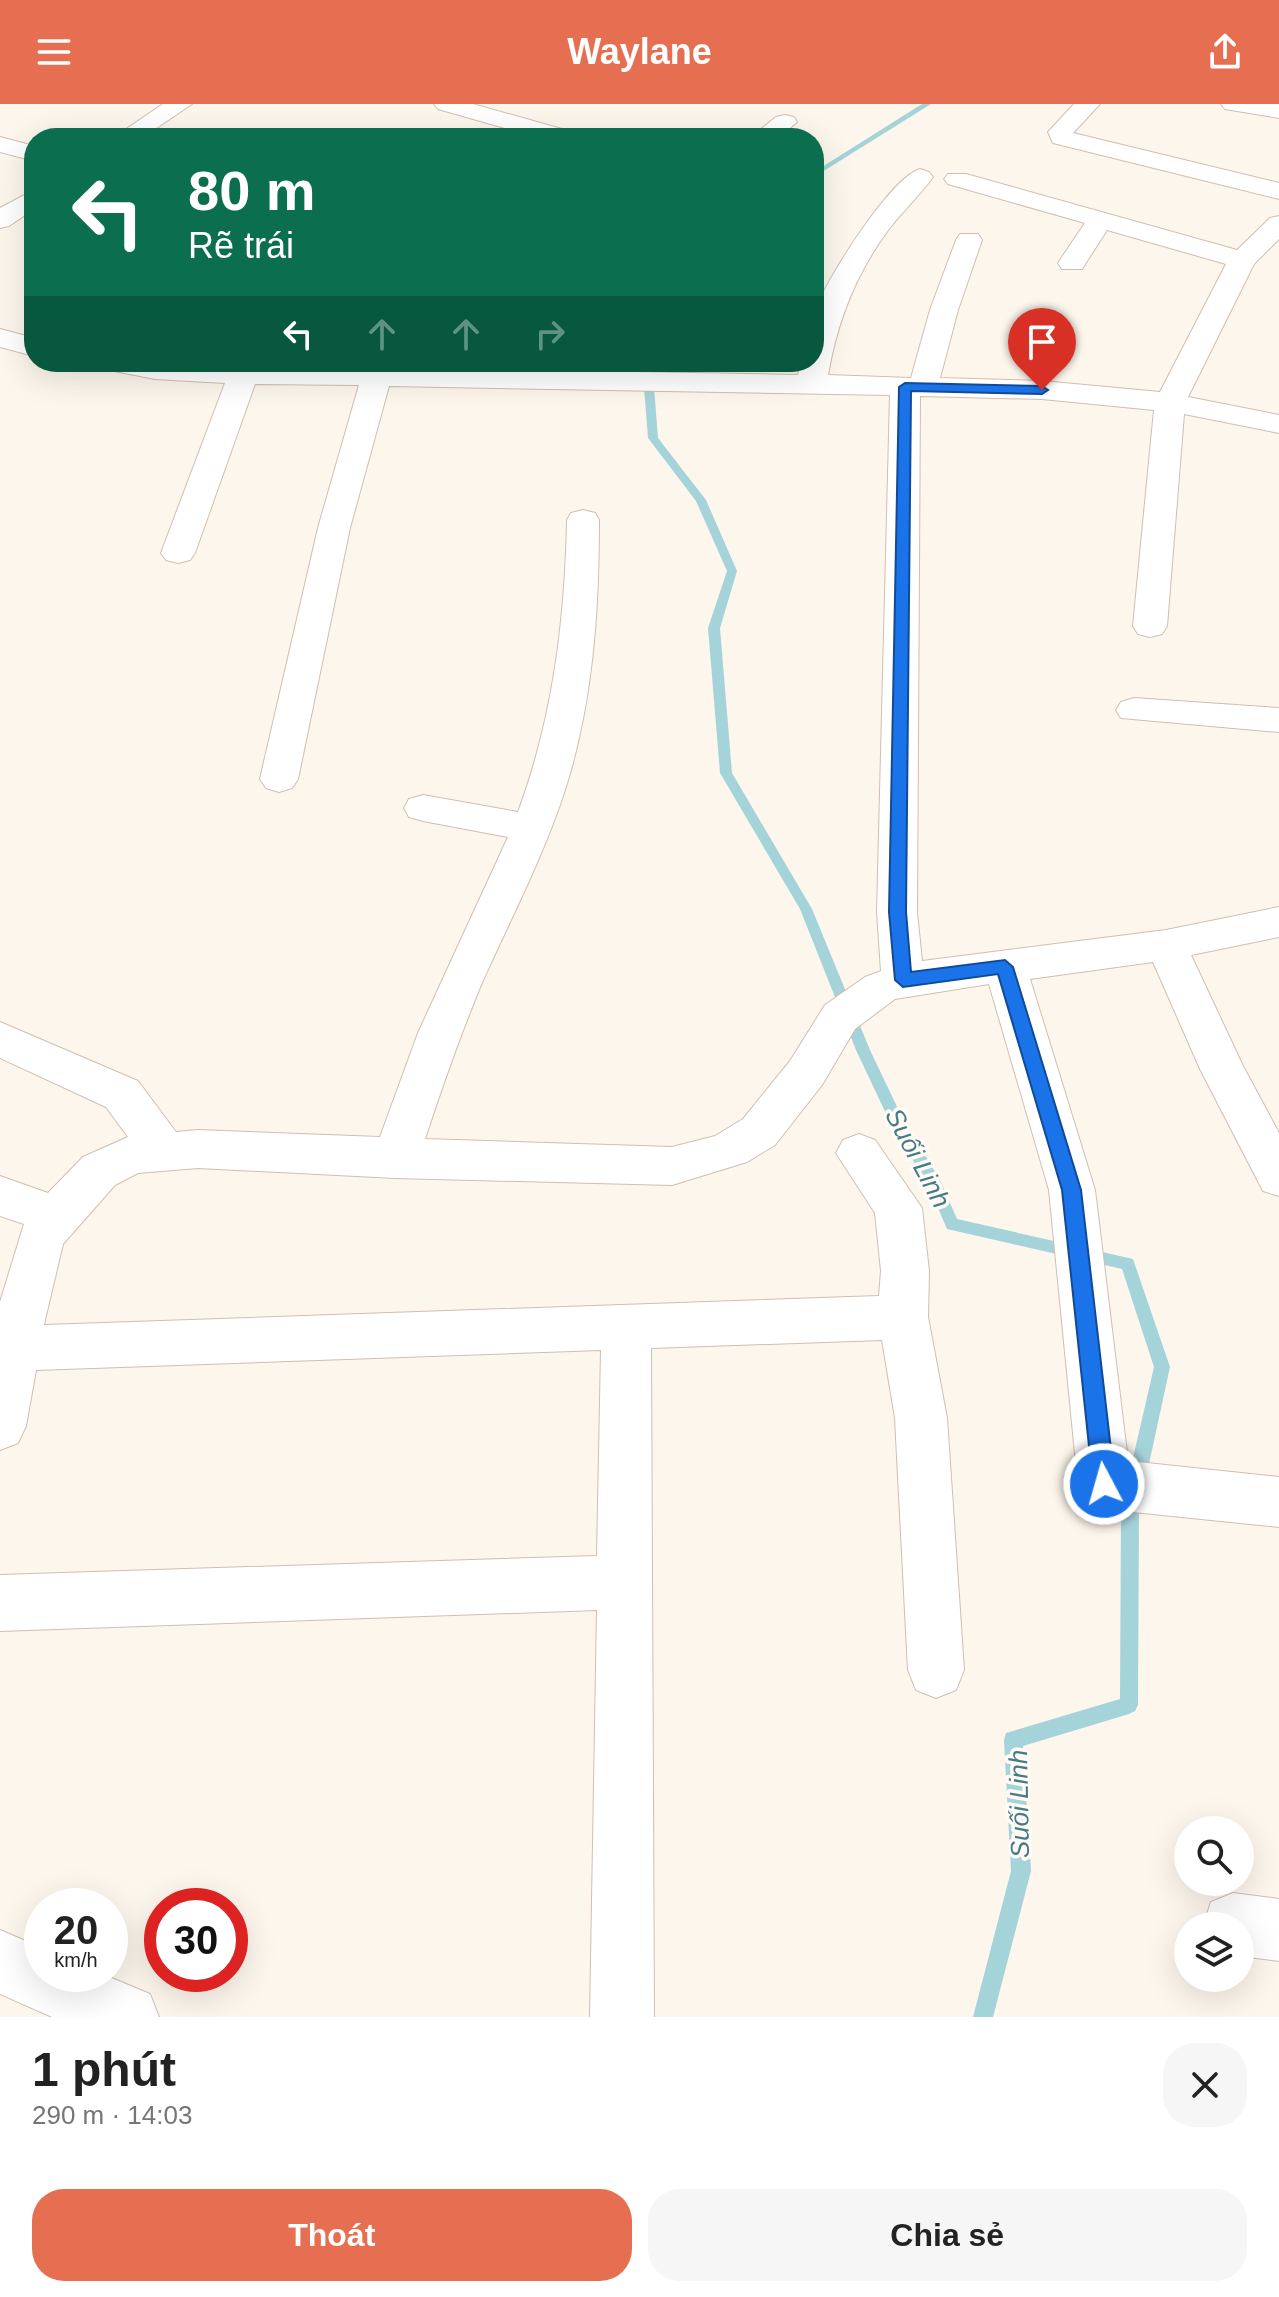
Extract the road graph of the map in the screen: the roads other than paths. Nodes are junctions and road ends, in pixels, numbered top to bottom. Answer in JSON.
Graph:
{"nodes":[{"id":1,"x":180,"y":104,"type":"edge"},
{"id":2,"x":446,"y":104,"type":"edge"},
{"id":3,"x":1088,"y":104,"type":"edge"},
{"id":4,"x":1233,"y":104,"type":"edge"},
{"id":5,"x":1279,"y":111,"type":"edge"},
{"id":6,"x":785,"y":122,"type":"dead end"},
{"id":7,"x":141,"y":128,"type":"edge"},
{"id":8,"x":531,"y":128,"type":"edge"},
{"id":9,"x":776,"y":128,"type":"edge"},
{"id":10,"x":0,"y":144,"type":"edge"},
{"id":11,"x":24,"y":151,"type":"edge"},
{"id":12,"x":920,"y":177,"type":"dead end"},
{"id":13,"x":957,"y":179,"type":"dead end"},
{"id":14,"x":1279,"y":191,"type":"edge"},
{"id":15,"x":24,"y":204,"type":"edge"},
{"id":16,"x":0,"y":220,"type":"edge"},
{"id":17,"x":1100,"y":220,"type":"junction"},
{"id":18,"x":1279,"y":224,"type":"edge"},
{"id":19,"x":969,"y":240,"type":"dead end"},
{"id":20,"x":1242,"y":260,"type":"junction"},
{"id":21,"x":1072,"y":263,"type":"dead end"},
{"id":22,"x":824,"y":326,"type":"edge"},
{"id":23,"x":0,"y":338,"type":"edge"},
{"id":24,"x":24,"y":344,"type":"edge"},
{"id":25,"x":264,"y":372,"type":"edge"},
{"id":26,"x":280,"y":372,"type":"edge"},
{"id":27,"x":423,"y":372,"type":"edge"},
{"id":28,"x":629,"y":372,"type":"edge"},
{"id":29,"x":813,"y":372,"type":"edge"},
{"id":30,"x":376,"y":378,"type":"junction"},
{"id":31,"x":811,"y":385,"type":"junction"},
{"id":32,"x":914,"y":387,"type":"junction"},
{"id":33,"x":1170,"y":402,"type":"junction"},
{"id":34,"x":1279,"y":424,"type":"edge"},
{"id":35,"x":583,"y":520,"type":"dead end"},
{"id":36,"x":178,"y":553,"type":"dead end"},
{"id":37,"x":1150,"y":626,"type":"dead end"},
{"id":38,"x":1134,"y":710,"type":"dead end"},
{"id":39,"x":1279,"y":720,"type":"edge"},
{"id":40,"x":279,"y":779,"type":"dead end"},
{"id":41,"x":423,"y":808,"type":"dead end"},
{"id":42,"x":531,"y":828,"type":"junction"},
{"id":43,"x":1279,"y":922,"type":"edge"},
{"id":44,"x":1166,"y":945,"type":"junction"},
{"id":45,"x":1005,"y":967,"type":"junction"},
{"id":46,"x":892,"y":984,"type":"junction"},
{"id":47,"x":0,"y":1039,"type":"edge"},
{"id":48,"x":163,"y":1150,"type":"junction"},
{"id":49,"x":859,"y":1153,"type":"dead end"},
{"id":50,"x":395,"y":1159,"type":"junction"},
{"id":51,"x":1279,"y":1177,"type":"edge"},
{"id":52,"x":0,"y":1196,"type":"edge"},
{"id":53,"x":56,"y":1216,"type":"junction"},
{"id":54,"x":903,"y":1317,"type":"junction"},
{"id":55,"x":626,"y":1329,"type":"junction"},
{"id":56,"x":11,"y":1332,"type":"edge"},
{"id":57,"x":0,"y":1426,"type":"edge"},
{"id":58,"x":1254,"y":1500,"type":"edge"},
{"id":59,"x":625,"y":1582,"type":"junction"},
{"id":60,"x":0,"y":1603,"type":"edge"},
{"id":61,"x":936,"y":1670,"type":"dead end"},
{"id":62,"x":0,"y":1962,"type":"edge"},
{"id":63,"x":127,"y":2017,"type":"edge"},
{"id":64,"x":622,"y":2017,"type":"edge"}],
"edges":[{"from":1,"to":7,"type":"street"},
{"from":2,"to":8,"type":"street"},
{"from":3,"to":14,"type":"street"},
{"from":4,"to":5,"type":"street"},
{"from":6,"to":9,"type":"street"},
{"from":10,"to":11,"type":"street"},
{"from":12,"to":22,"type":"street"},
{"from":13,"to":17,"type":"street"},
{"from":15,"to":16,"type":"street"},
{"from":17,"to":20,"type":"street"},
{"from":17,"to":21,"type":"street"},
{"from":18,"to":20,"type":"street"},
{"from":19,"to":32,"type":"street"},
{"from":20,"to":33,"type":"street"},
{"from":23,"to":24,"type":"street"},
{"from":25,"to":36,"type":"street"},
{"from":26,"to":30,"type":"street"},
{"from":27,"to":30,"type":"street"},
{"from":28,"to":31,"type":"street"},
{"from":29,"to":31,"type":"street"},
{"from":30,"to":40,"type":"street"},
{"from":31,"to":32,"type":"street"},
{"from":32,"to":33,"type":"street"},
{"from":32,"to":46,"type":"street"},
{"from":33,"to":34,"type":"street"},
{"from":33,"to":37,"type":"street"},
{"from":35,"to":42,"type":"street"},
{"from":38,"to":39,"type":"street"},
{"from":41,"to":42,"type":"street"},
{"from":42,"to":50,"type":"street"},
{"from":43,"to":44,"type":"street"},
{"from":44,"to":45,"type":"street"},
{"from":44,"to":51,"type":"street"},
{"from":45,"to":46,"type":"street"},
{"from":45,"to":58,"type":"street"},
{"from":46,"to":50,"type":"street"},
{"from":47,"to":48,"type":"street"},
{"from":48,"to":50,"type":"street"},
{"from":48,"to":53,"type":"street"},
{"from":49,"to":54,"type":"street"},
{"from":52,"to":53,"type":"street"},
{"from":53,"to":56,"type":"street"},
{"from":54,"to":55,"type":"street"},
{"from":54,"to":61,"type":"street"},
{"from":55,"to":56,"type":"street"},
{"from":55,"to":59,"type":"street"},
{"from":56,"to":57,"type":"street"},
{"from":59,"to":60,"type":"street"},
{"from":59,"to":64,"type":"street"},
{"from":62,"to":63,"type":"street"}]}
